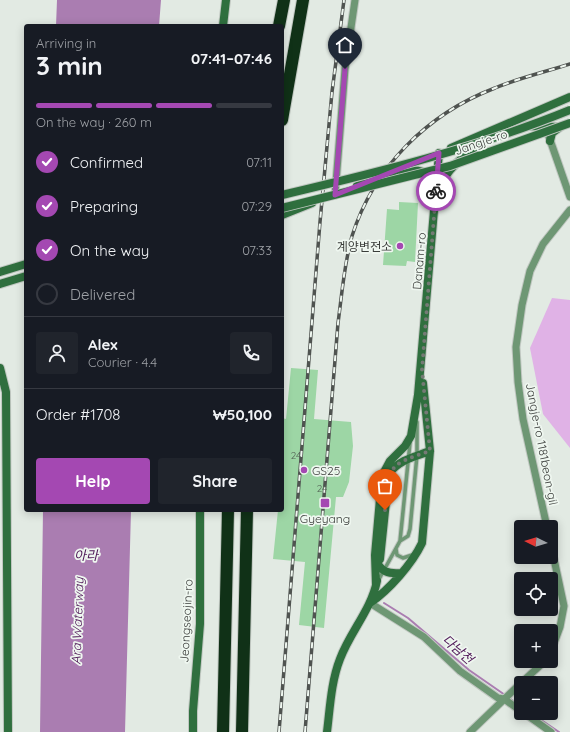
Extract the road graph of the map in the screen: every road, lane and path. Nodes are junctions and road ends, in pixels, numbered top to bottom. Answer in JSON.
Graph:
{"nodes":[{"id":1,"x":226,"y":0,"type":"edge"},
{"id":2,"x":284,"y":0,"type":"edge"},
{"id":3,"x":303,"y":0,"type":"edge"},
{"id":4,"x":356,"y":0,"type":"edge"},
{"id":5,"x":223,"y":24,"type":"edge"},
{"id":6,"x":280,"y":24,"type":"edge"},
{"id":7,"x":570,"y":97,"type":"edge"},
{"id":8,"x":284,"y":109,"type":"edge"},
{"id":9,"x":539,"y":110,"type":"junction"},
{"id":10,"x":570,"y":110,"type":"edge"},
{"id":11,"x":506,"y":125,"type":"junction"},
{"id":12,"x":570,"y":125,"type":"edge"},
{"id":13,"x":561,"y":126,"type":"junction"},
{"id":14,"x":546,"y":127,"type":"junction"},
{"id":15,"x":494,"y":131,"type":"junction"},
{"id":16,"x":550,"y":141,"type":"junction"},
{"id":17,"x":439,"y":153,"type":"junction"},
{"id":18,"x":395,"y":172,"type":"junction"},
{"id":19,"x":436,"y":194,"type":"junction"},
{"id":20,"x":284,"y":195,"type":"edge"},
{"id":21,"x":335,"y":195,"type":"junction"},
{"id":22,"x":570,"y":197,"type":"edge"},
{"id":23,"x":284,"y":208,"type":"edge"},
{"id":24,"x":570,"y":210,"type":"edge"},
{"id":25,"x":284,"y":214,"type":"edge"},
{"id":26,"x":24,"y":265,"type":"edge"},
{"id":27,"x":0,"y":272,"type":"edge"},
{"id":28,"x":24,"y":277,"type":"edge"},
{"id":29,"x":0,"y":284,"type":"edge"},
{"id":30,"x":0,"y":368,"type":"edge"},
{"id":31,"x":422,"y":370,"type":"junction"},
{"id":32,"x":416,"y":413,"type":"junction"},
{"id":33,"x":411,"y":436,"type":"junction"},
{"id":34,"x":430,"y":451,"type":"junction"},
{"id":35,"x":417,"y":456,"type":"junction"},
{"id":36,"x":407,"y":458,"type":"junction"},
{"id":37,"x":200,"y":512,"type":"edge"},
{"id":38,"x":228,"y":512,"type":"edge"},
{"id":39,"x":247,"y":512,"type":"edge"},
{"id":40,"x":545,"y":520,"type":"edge"},
{"id":41,"x":400,"y":540,"type":"junction"},
{"id":42,"x":422,"y":543,"type":"junction"},
{"id":43,"x":396,"y":549,"type":"junction"},
{"id":44,"x":375,"y":556,"type":"junction"},
{"id":45,"x":555,"y":564,"type":"edge"},
{"id":46,"x":381,"y":569,"type":"junction"},
{"id":47,"x":401,"y":573,"type":"junction"},
{"id":48,"x":376,"y":586,"type":"junction"},
{"id":49,"x":370,"y":603,"type":"junction"},
{"id":50,"x":558,"y":632,"type":"edge"},
{"id":51,"x":537,"y":668,"type":"edge"},
{"id":52,"x":529,"y":676,"type":"edge"},
{"id":53,"x":514,"y":690,"type":"edge"},
{"id":54,"x":506,"y":697,"type":"junction"},
{"id":55,"x":514,"y":704,"type":"edge"},
{"id":56,"x":534,"y":720,"type":"edge"},
{"id":57,"x":8,"y":732,"type":"edge"},
{"id":58,"x":193,"y":732,"type":"edge"},
{"id":59,"x":223,"y":732,"type":"edge"},
{"id":60,"x":242,"y":732,"type":"edge"},
{"id":61,"x":327,"y":732,"type":"edge"},
{"id":62,"x":470,"y":732,"type":"edge"},
{"id":63,"x":551,"y":732,"type":"edge"}],
"edges":[{"from":1,"to":5,"type":"street"},
{"from":2,"to":6,"type":"highway"},
{"from":3,"to":8,"type":"highway"},
{"from":4,"to":21,"type":"street"},
{"from":7,"to":9,"type":"street","name":"Jangje-ro"},
{"from":9,"to":11,"type":"street","name":"Jangje-ro"},
{"from":9,"to":14,"type":"street"},
{"from":10,"to":20,"type":"street","name":"Jangje-ro","bridge":true},
{"from":11,"to":14,"type":"street","name":"Jangje-ro"},
{"from":11,"to":15,"type":"street","name":"Jangje-ro"},
{"from":12,"to":13,"type":"street","name":"Jangje-ro"},
{"from":12,"to":23,"type":"street","name":"Jangje-ro","bridge":true},
{"from":13,"to":14,"type":"street","name":"Jangje-ro"},
{"from":13,"to":16,"type":"street"},
{"from":14,"to":16,"type":"street"},
{"from":15,"to":17,"type":"street","name":"Jangje-ro"},
{"from":15,"to":19,"type":"street"},
{"from":16,"to":22,"type":"street"},
{"from":17,"to":18,"type":"street","name":"Jangje-ro"},
{"from":17,"to":19,"type":"street","name":"Danam-ro"},
{"from":18,"to":19,"type":"street"},
{"from":18,"to":21,"type":"street","name":"Jangje-ro"},
{"from":19,"to":31,"type":"street","name":"Danam-ro"},
{"from":21,"to":25,"type":"street","name":"Jangje-ro"},
{"from":24,"to":40,"type":"street","name":"Jangje-ro 1181beon-gil"},
{"from":26,"to":27,"type":"street"},
{"from":28,"to":29,"type":"street"},
{"from":30,"to":57,"type":"street"},
{"from":31,"to":32,"type":"street","name":"Danam-ro"},
{"from":31,"to":34,"type":"street","name":"Danam-ro"},
{"from":32,"to":33,"type":"street","name":"Danam-ro"},
{"from":32,"to":35,"type":"lane"},
{"from":33,"to":36,"type":"lane"},
{"from":33,"to":44,"type":"street","name":"Danam-ro"},
{"from":34,"to":35,"type":"street","name":"Danam-ro"},
{"from":34,"to":42,"type":"street","name":"Danam-ro"},
{"from":35,"to":36,"type":"street","name":"Danam-ro"},
{"from":35,"to":41,"type":"lane"},
{"from":36,"to":41,"type":"lane"},
{"from":36,"to":46,"type":"street","name":"Danam-ro"},
{"from":37,"to":58,"type":"street","name":"Jeongseojin-ro"},
{"from":38,"to":59,"type":"highway"},
{"from":39,"to":60,"type":"highway"},
{"from":41,"to":43,"type":"lane"},
{"from":42,"to":43,"type":"lane"},
{"from":42,"to":47,"type":"street","name":"Danam-ro"},
{"from":43,"to":46,"type":"lane"},
{"from":44,"to":46,"type":"street"},
{"from":44,"to":48,"type":"street","name":"Danam-ro"},
{"from":45,"to":50,"type":"street"},
{"from":46,"to":47,"type":"street"},
{"from":46,"to":48,"type":"street","name":"Danam-ro"},
{"from":47,"to":49,"type":"street","name":"Danam-ro"},
{"from":48,"to":49,"type":"street","name":"Danam-ro"},
{"from":49,"to":54,"type":"street"},
{"from":49,"to":61,"type":"street","name":"Danam-ro"},
{"from":51,"to":52,"type":"street"},
{"from":53,"to":54,"type":"street"},
{"from":54,"to":55,"type":"street"},
{"from":54,"to":62,"type":"street"},
{"from":56,"to":63,"type":"street"}]}
